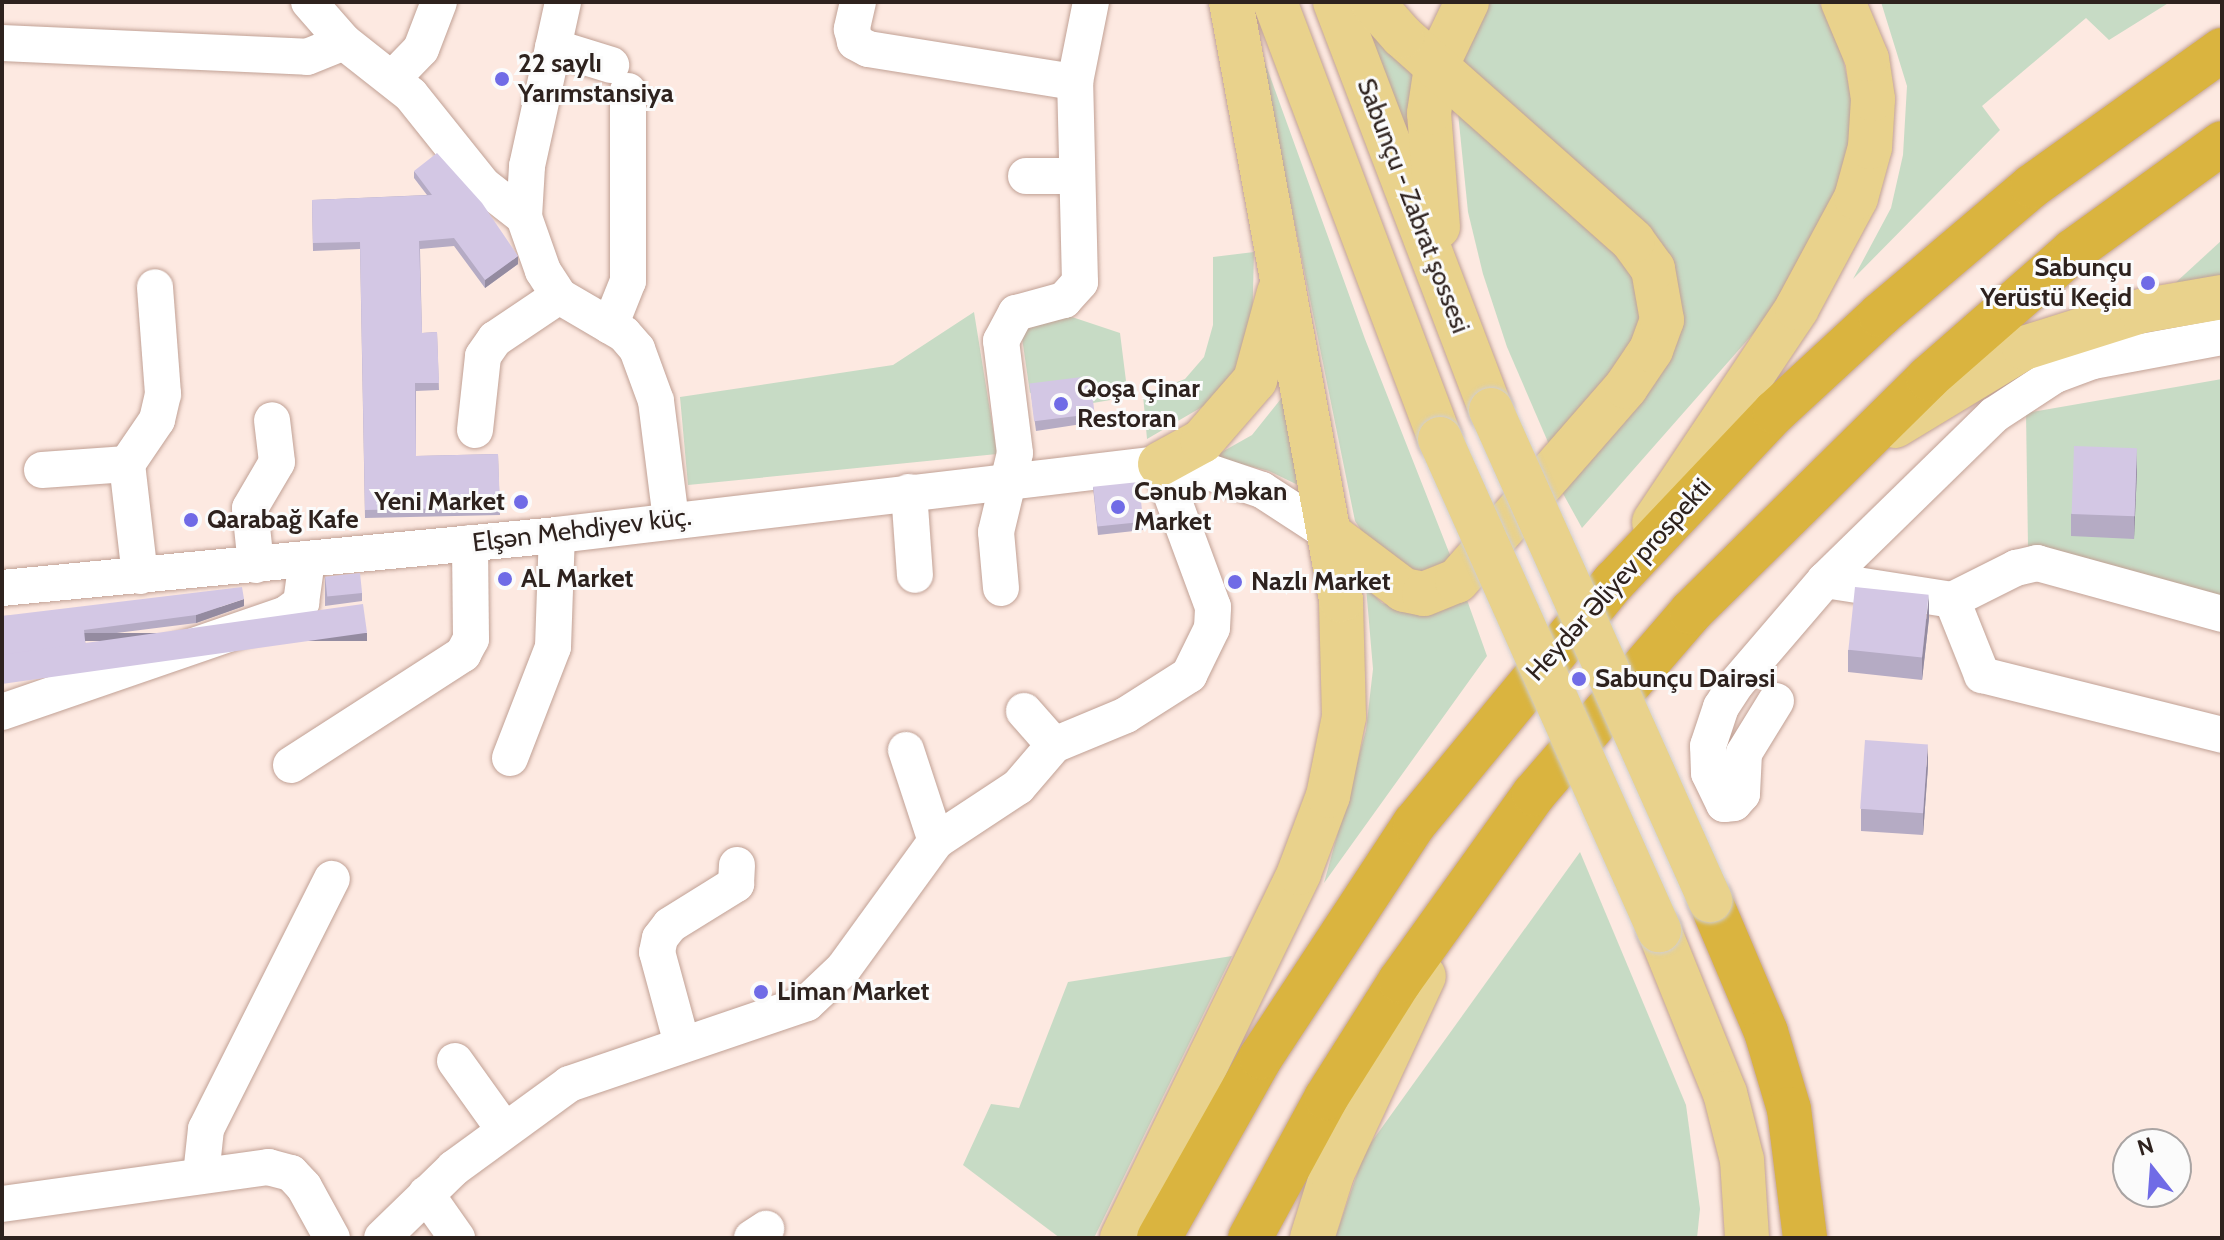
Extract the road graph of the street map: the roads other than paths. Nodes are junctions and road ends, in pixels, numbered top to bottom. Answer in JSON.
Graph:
{"nodes":[{"id":1,"x":309,"y":2,"type":"edge"},
{"id":2,"x":439,"y":2,"type":"edge"},
{"id":3,"x":563,"y":2,"type":"edge"},
{"id":4,"x":858,"y":2,"type":"edge"},
{"id":5,"x":1091,"y":2,"type":"edge"},
{"id":6,"x":1231,"y":2,"type":"edge"},
{"id":7,"x":1275,"y":2,"type":"edge"},
{"id":8,"x":1335,"y":2,"type":"edge"},
{"id":9,"x":1372,"y":2,"type":"edge"},
{"id":10,"x":1467,"y":2,"type":"edge"},
{"id":11,"x":1843,"y":2,"type":"edge"},
{"id":12,"x":344,"y":42,"type":"junction"},
{"id":13,"x":2,"y":43,"type":"edge"},
{"id":14,"x":553,"y":47,"type":"junction"},
{"id":15,"x":2222,"y":48,"type":"edge"},
{"id":16,"x":1436,"y":67,"type":"junction"},
{"id":17,"x":393,"y":78,"type":"junction"},
{"id":18,"x":1075,"y":82,"type":"junction"},
{"id":19,"x":2222,"y":143,"type":"edge"},
{"id":20,"x":1026,"y":176,"type":"dead end"},
{"id":21,"x":1075,"y":176,"type":"junction"},
{"id":22,"x":524,"y":217,"type":"junction"},
{"id":23,"x":1283,"y":274,"type":"junction"},
{"id":24,"x":155,"y":287,"type":"dead end"},
{"id":25,"x":559,"y":296,"type":"junction"},
{"id":26,"x":2222,"y":297,"type":"edge"},
{"id":27,"x":610,"y":326,"type":"junction"},
{"id":28,"x":2222,"y":337,"type":"edge"},
{"id":29,"x":1491,"y":410,"type":"junction"},
{"id":30,"x":272,"y":420,"type":"dead end"},
{"id":31,"x":475,"y":430,"type":"dead end"},
{"id":32,"x":127,"y":464,"type":"junction"},
{"id":33,"x":1160,"y":464,"type":"junction"},
{"id":34,"x":42,"y":470,"type":"dead end"},
{"id":35,"x":1824,"y":475,"type":"junction"},
{"id":36,"x":1012,"y":478,"type":"junction"},
{"id":37,"x":909,"y":492,"type":"junction"},
{"id":38,"x":671,"y":520,"type":"junction"},
{"id":39,"x":557,"y":535,"type":"junction"},
{"id":40,"x":1331,"y":535,"type":"junction"},
{"id":41,"x":470,"y":543,"type":"junction"},
{"id":42,"x":307,"y":560,"type":"junction"},
{"id":43,"x":256,"y":565,"type":"junction"},
{"id":44,"x":915,"y":575,"type":"dead end"},
{"id":45,"x":140,"y":576,"type":"junction"},
{"id":46,"x":1825,"y":580,"type":"junction"},
{"id":47,"x":1614,"y":582,"type":"junction"},
{"id":48,"x":2,"y":588,"type":"edge"},
{"id":49,"x":1001,"y":588,"type":"dead end"},
{"id":50,"x":1952,"y":600,"type":"junction"},
{"id":51,"x":2222,"y":614,"type":"edge"},
{"id":52,"x":1776,"y":701,"type":"dead end"},
{"id":53,"x":1024,"y":711,"type":"dead end"},
{"id":54,"x":2,"y":712,"type":"edge"},
{"id":55,"x":2222,"y":735,"type":"edge"},
{"id":56,"x":1054,"y":745,"type":"junction"},
{"id":57,"x":906,"y":750,"type":"dead end"},
{"id":58,"x":510,"y":758,"type":"dead end"},
{"id":59,"x":291,"y":765,"type":"dead end"},
{"id":60,"x":936,"y":841,"type":"junction"},
{"id":61,"x":737,"y":865,"type":"dead end"},
{"id":62,"x":1480,"y":871,"type":"junction"},
{"id":63,"x":332,"y":879,"type":"dead end"},
{"id":64,"x":1710,"y":900,"type":"joint"},
{"id":65,"x":682,"y":1044,"type":"junction"},
{"id":66,"x":455,"y":1061,"type":"dead end"},
{"id":67,"x":503,"y":1128,"type":"junction"},
{"id":68,"x":201,"y":1175,"type":"junction"},
{"id":69,"x":426,"y":1194,"type":"junction"},
{"id":70,"x":2,"y":1204,"type":"edge"},
{"id":71,"x":332,"y":1238,"type":"edge"},
{"id":72,"x":382,"y":1238,"type":"edge"},
{"id":73,"x":457,"y":1238,"type":"edge"},
{"id":74,"x":1122,"y":1238,"type":"edge"},
{"id":75,"x":1159,"y":1238,"type":"edge"},
{"id":76,"x":1250,"y":1238,"type":"edge"},
{"id":77,"x":1312,"y":1238,"type":"edge"},
{"id":78,"x":1747,"y":1238,"type":"edge"},
{"id":79,"x":1805,"y":1238,"type":"edge"}],
"edges":[{"from":1,"to":12,"type":"street"},
{"from":2,"to":17,"type":"street"},
{"from":3,"to":14,"type":"street"},
{"from":4,"to":18,"type":"street"},
{"from":5,"to":18,"type":"street"},
{"from":6,"to":23,"type":"main road"},
{"from":7,"to":78,"type":"main road","bridge":true},
{"from":8,"to":29,"type":"main road","name":"Sabunçu - Zabrat şossesi"},
{"from":9,"to":16,"type":"main road"},
{"from":10,"to":16,"type":"main road"},
{"from":11,"to":47,"type":"main road"},
{"from":12,"to":13,"type":"street"},
{"from":12,"to":17,"type":"street"},
{"from":14,"to":22,"type":"street"},
{"from":14,"to":27,"type":"street"},
{"from":15,"to":47,"type":"highway","name":"Heydər Əliyev prospekti"},
{"from":16,"to":29,"type":"main road"},
{"from":16,"to":40,"type":"main road"},
{"from":17,"to":22,"type":"street"},
{"from":18,"to":21,"type":"street"},
{"from":19,"to":35,"type":"highway"},
{"from":20,"to":21,"type":"street"},
{"from":21,"to":36,"type":"street"},
{"from":22,"to":25,"type":"street"},
{"from":23,"to":33,"type":"main road"},
{"from":23,"to":40,"type":"main road"},
{"from":24,"to":32,"type":"street"},
{"from":25,"to":27,"type":"street"},
{"from":25,"to":31,"type":"street"},
{"from":26,"to":35,"type":"main road"},
{"from":27,"to":38,"type":"street"},
{"from":28,"to":46,"type":"street"},
{"from":29,"to":64,"type":"main road","bridge":true},
{"from":30,"to":43,"type":"street"},
{"from":32,"to":34,"type":"street"},
{"from":32,"to":45,"type":"street"},
{"from":33,"to":36,"type":"street","name":"Elşən Mehdiyev küç."},
{"from":33,"to":40,"type":"street","name":"Elşən Mehdiyev küç."},
{"from":33,"to":56,"type":"street"},
{"from":35,"to":62,"type":"highway"},
{"from":36,"to":37,"type":"street","name":"Elşən Mehdiyev küç."},
{"from":36,"to":49,"type":"street"},
{"from":37,"to":38,"type":"street","name":"Elşən Mehdiyev küç."},
{"from":37,"to":44,"type":"street"},
{"from":38,"to":39,"type":"street","name":"Elşən Mehdiyev küç."},
{"from":39,"to":41,"type":"street","name":"Elşən Mehdiyev küç."},
{"from":39,"to":58,"type":"street"},
{"from":40,"to":74,"type":"main road"},
{"from":41,"to":42,"type":"street","name":"Elşən Mehdiyev küç."},
{"from":41,"to":59,"type":"street"},
{"from":42,"to":43,"type":"street","name":"Elşən Mehdiyev küç."},
{"from":42,"to":54,"type":"street"},
{"from":43,"to":45,"type":"street","name":"Elşən Mehdiyev küç."},
{"from":45,"to":48,"type":"street","name":"Elşən Mehdiyev küç."},
{"from":46,"to":50,"type":"street"},
{"from":46,"to":52,"type":"street"},
{"from":47,"to":75,"type":"highway","name":"Heydər Əliyev prospekti"},
{"from":50,"to":51,"type":"street"},
{"from":50,"to":55,"type":"street"},
{"from":53,"to":56,"type":"street"},
{"from":56,"to":60,"type":"street"},
{"from":57,"to":60,"type":"street"},
{"from":60,"to":65,"type":"street"},
{"from":61,"to":65,"type":"street"},
{"from":62,"to":76,"type":"highway"},
{"from":62,"to":77,"type":"main road"},
{"from":63,"to":68,"type":"street"},
{"from":64,"to":79,"type":"highway"},
{"from":65,"to":67,"type":"street"},
{"from":66,"to":67,"type":"street"},
{"from":67,"to":69,"type":"street"},
{"from":68,"to":70,"type":"street"},
{"from":68,"to":71,"type":"street"},
{"from":69,"to":72,"type":"street"},
{"from":69,"to":73,"type":"street"}]}
